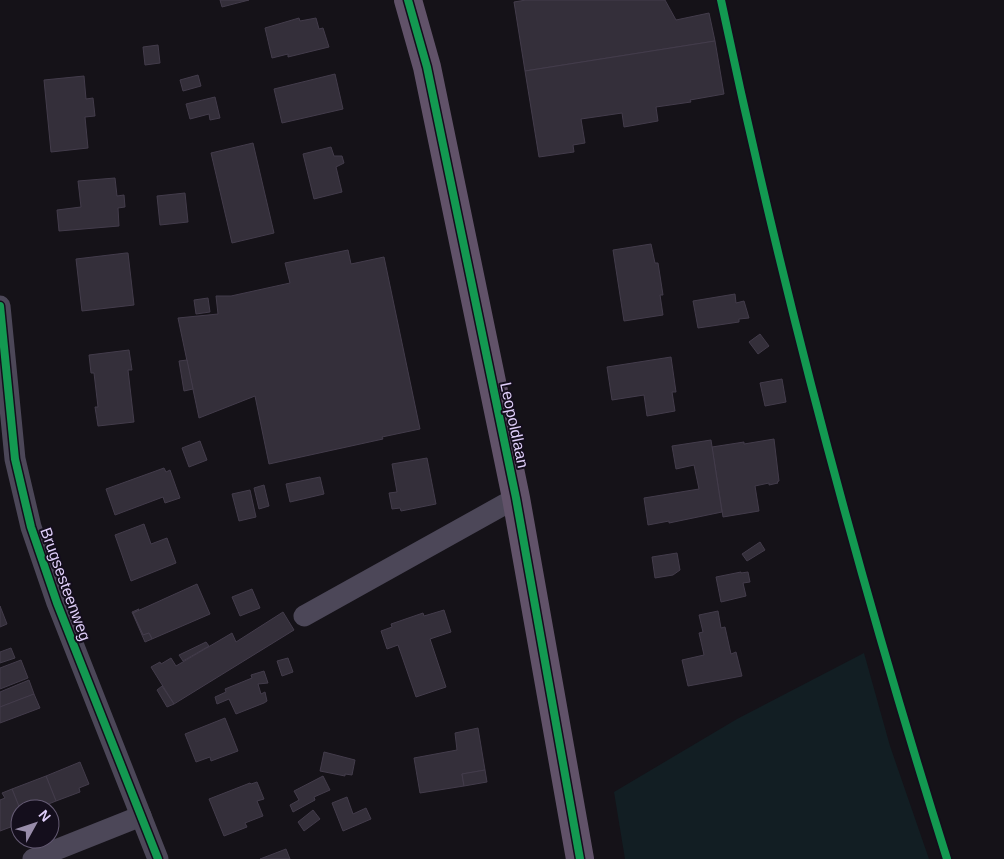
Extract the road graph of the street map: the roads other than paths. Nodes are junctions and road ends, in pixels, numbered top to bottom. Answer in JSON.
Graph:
{"nodes":[{"id":1,"x":408,"y":0,"type":"edge"},
{"id":2,"x":0,"y":306,"type":"edge"},
{"id":3,"x":516,"y":498,"type":"junction"},
{"id":4,"x":304,"y":616,"type":"dead end"},
{"id":5,"x":140,"y":816,"type":"junction"},
{"id":6,"x":33,"y":859,"type":"edge"},
{"id":7,"x":158,"y":859,"type":"edge"},
{"id":8,"x":580,"y":859,"type":"edge"}],
"edges":[{"from":1,"to":3,"type":"main road","name":"Leopoldlaan"},
{"from":2,"to":5,"type":"street","name":"Brugsesteenweg"},
{"from":3,"to":4,"type":"street"},
{"from":3,"to":8,"type":"main road","name":"Leopoldlaan"},
{"from":5,"to":6,"type":"street"},
{"from":5,"to":7,"type":"street","name":"Brugsesteenweg"}]}
